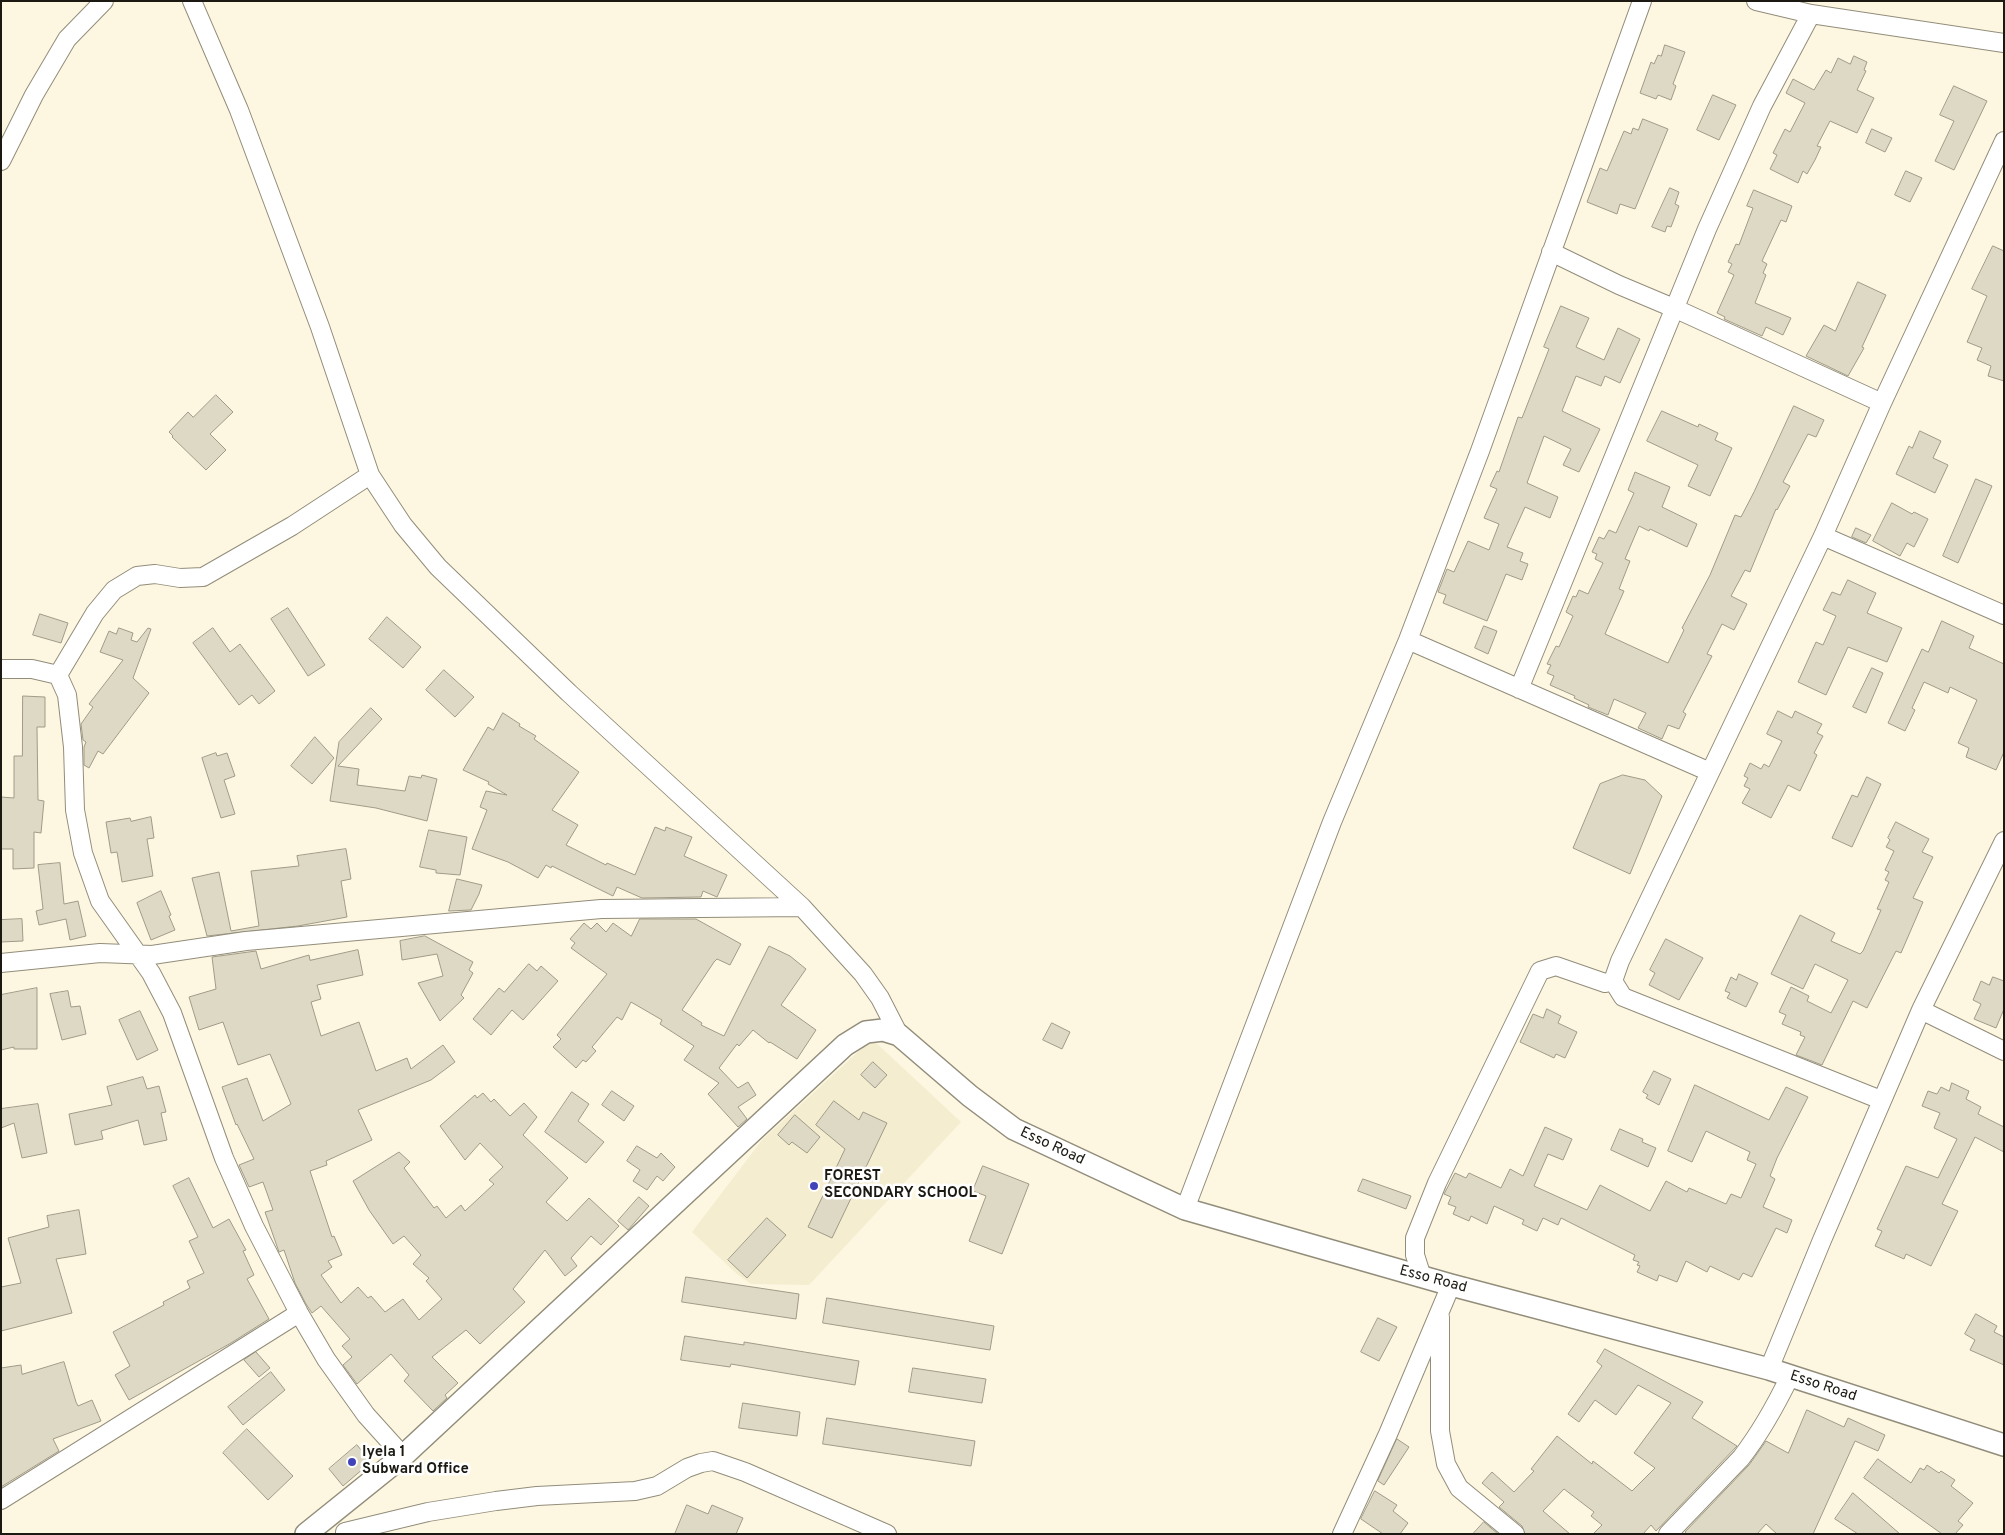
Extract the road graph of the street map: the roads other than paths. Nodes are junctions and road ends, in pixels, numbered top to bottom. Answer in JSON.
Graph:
{"nodes":[{"id":1,"x":104,"y":1,"type":"edge"},
{"id":2,"x":192,"y":1,"type":"edge"},
{"id":3,"x":1642,"y":1,"type":"edge"},
{"id":4,"x":1756,"y":1,"type":"edge"},
{"id":5,"x":1811,"y":14,"type":"junction"},
{"id":6,"x":2004,"y":43,"type":"edge"},
{"id":7,"x":2004,"y":141,"type":"edge"},
{"id":8,"x":1,"y":161,"type":"edge"},
{"id":9,"x":1551,"y":252,"type":"junction"},
{"id":10,"x":1676,"y":309,"type":"junction"},
{"id":11,"x":1882,"y":403,"type":"junction"},
{"id":12,"x":370,"y":475,"type":"junction"},
{"id":13,"x":1823,"y":536,"type":"junction"},
{"id":14,"x":2004,"y":615,"type":"edge"},
{"id":15,"x":1408,"y":640,"type":"junction"},
{"id":16,"x":1,"y":669,"type":"edge"},
{"id":17,"x":58,"y":675,"type":"junction"},
{"id":18,"x":1518,"y":689,"type":"junction"},
{"id":19,"x":1710,"y":772,"type":"junction"},
{"id":20,"x":2004,"y":841,"type":"edge"},
{"id":21,"x":802,"y":907,"type":"junction"},
{"id":22,"x":138,"y":954,"type":"junction"},
{"id":23,"x":1,"y":962,"type":"edge"},
{"id":24,"x":1613,"y":982,"type":"junction"},
{"id":25,"x":1921,"y":1010,"type":"junction"},
{"id":26,"x":899,"y":1035,"type":"junction"},
{"id":27,"x":2004,"y":1051,"type":"edge"},
{"id":28,"x":1881,"y":1100,"type":"junction"},
{"id":29,"x":1184,"y":1209,"type":"junction"},
{"id":30,"x":1422,"y":1277,"type":"junction"},
{"id":31,"x":1451,"y":1285,"type":"junction"},
{"id":32,"x":1440,"y":1310,"type":"junction"},
{"id":33,"x":299,"y":1313,"type":"junction"},
{"id":34,"x":1770,"y":1369,"type":"junction"},
{"id":35,"x":1790,"y":1376,"type":"junction"},
{"id":36,"x":2004,"y":1445,"type":"edge"},
{"id":37,"x":403,"y":1456,"type":"junction"},
{"id":38,"x":1,"y":1500,"type":"edge"},
{"id":39,"x":329,"y":1514,"type":"junction"},
{"id":40,"x":346,"y":1533,"type":"edge"},
{"id":41,"x":306,"y":1534,"type":"edge"},
{"id":42,"x":887,"y":1534,"type":"edge"},
{"id":43,"x":1342,"y":1534,"type":"edge"},
{"id":44,"x":1516,"y":1534,"type":"edge"},
{"id":45,"x":1668,"y":1534,"type":"edge"}],
"edges":[{"from":1,"to":8,"type":"street"},
{"from":2,"to":12,"type":"street"},
{"from":3,"to":9,"type":"street"},
{"from":4,"to":5,"type":"street"},
{"from":5,"to":6,"type":"street"},
{"from":5,"to":10,"type":"street"},
{"from":7,"to":11,"type":"street"},
{"from":9,"to":10,"type":"street"},
{"from":9,"to":15,"type":"street"},
{"from":10,"to":11,"type":"street"},
{"from":10,"to":18,"type":"street"},
{"from":11,"to":13,"type":"street"},
{"from":12,"to":17,"type":"street"},
{"from":12,"to":21,"type":"street"},
{"from":13,"to":14,"type":"street"},
{"from":13,"to":19,"type":"street"},
{"from":15,"to":18,"type":"street"},
{"from":15,"to":29,"type":"street"},
{"from":16,"to":17,"type":"street"},
{"from":17,"to":22,"type":"street"},
{"from":18,"to":19,"type":"street"},
{"from":19,"to":24,"type":"street"},
{"from":20,"to":25,"type":"street"},
{"from":21,"to":22,"type":"street"},
{"from":21,"to":26,"type":"street"},
{"from":22,"to":23,"type":"street"},
{"from":22,"to":33,"type":"street"},
{"from":24,"to":28,"type":"street"},
{"from":24,"to":30,"type":"street"},
{"from":25,"to":27,"type":"street"},
{"from":25,"to":28,"type":"street"},
{"from":26,"to":29,"type":"street","name":"Esso Road"},
{"from":26,"to":37,"type":"street"},
{"from":28,"to":34,"type":"street"},
{"from":29,"to":30,"type":"street","name":"Esso Road"},
{"from":30,"to":31,"type":"street","name":"Esso Road"},
{"from":31,"to":32,"type":"street"},
{"from":31,"to":34,"type":"street","name":"Esso Road"},
{"from":32,"to":43,"type":"street"},
{"from":32,"to":44,"type":"street"},
{"from":33,"to":37,"type":"street"},
{"from":33,"to":38,"type":"street"},
{"from":34,"to":35,"type":"street","name":"Esso Road"},
{"from":35,"to":36,"type":"street","name":"Esso Road"},
{"from":35,"to":45,"type":"street"},
{"from":37,"to":39,"type":"street"},
{"from":39,"to":40,"type":"street"},
{"from":39,"to":41,"type":"street"},
{"from":40,"to":42,"type":"street"}]}
